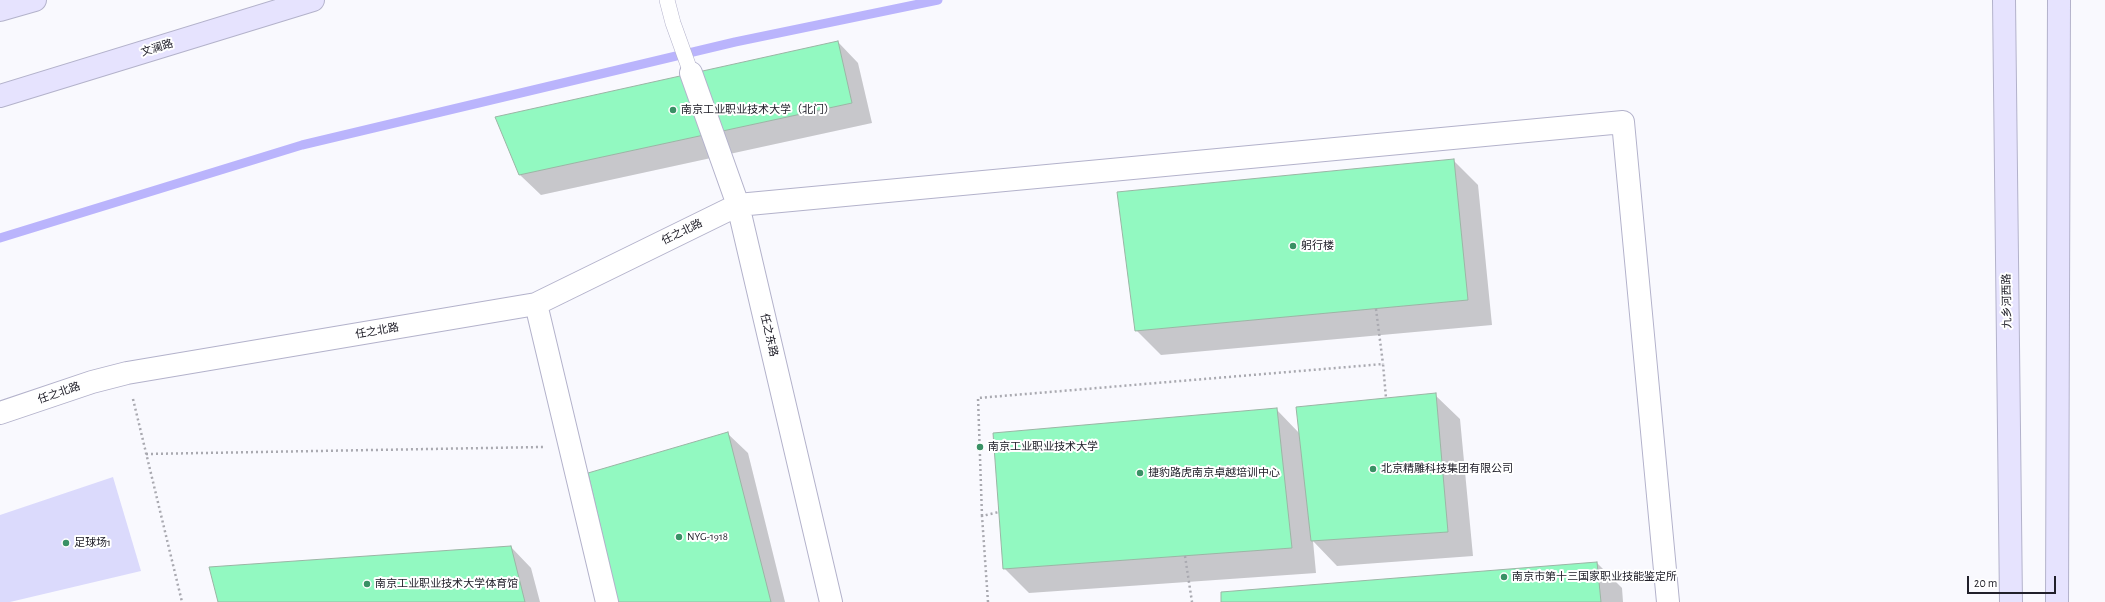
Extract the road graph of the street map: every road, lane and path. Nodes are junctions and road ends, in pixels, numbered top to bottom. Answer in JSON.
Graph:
{"nodes":[{"id":1,"x":35,"y":0,"type":"edge"},
{"id":2,"x":313,"y":0,"type":"edge"},
{"id":3,"x":667,"y":0,"type":"edge"},
{"id":4,"x":2004,"y":0,"type":"edge"},
{"id":5,"x":2059,"y":0,"type":"edge"},
{"id":6,"x":0,"y":10,"type":"edge"},
{"id":7,"x":691,"y":73,"type":"joint"},
{"id":8,"x":0,"y":96,"type":"edge"},
{"id":9,"x":738,"y":205,"type":"junction"},
{"id":10,"x":536,"y":304,"type":"junction"},
{"id":11,"x":1376,"y":309,"type":"dead end"},
{"id":12,"x":1383,"y":364,"type":"junction"},
{"id":13,"x":127,"y":373,"type":"junction"},
{"id":14,"x":1386,"y":398,"type":"dead end"},
{"id":15,"x":0,"y":413,"type":"edge"},
{"id":16,"x":570,"y":447,"type":"junction"},
{"id":17,"x":146,"y":454,"type":"junction"},
{"id":18,"x":999,"y":512,"type":"dead end"},
{"id":19,"x":982,"y":516,"type":"junction"},
{"id":20,"x":1185,"y":556,"type":"dead end"},
{"id":21,"x":182,"y":602,"type":"edge"},
{"id":22,"x":607,"y":602,"type":"edge"},
{"id":23,"x":831,"y":602,"type":"edge"},
{"id":24,"x":988,"y":602,"type":"edge"},
{"id":25,"x":1192,"y":602,"type":"edge"},
{"id":26,"x":1668,"y":602,"type":"edge"},
{"id":27,"x":2011,"y":602,"type":"edge"},
{"id":28,"x":2058,"y":602,"type":"edge"}],
"edges":[{"from":1,"to":6,"type":"main road"},
{"from":2,"to":8,"type":"main road","name":"文澜路"},
{"from":3,"to":7,"type":"lane"},
{"from":4,"to":27,"type":"main road","name":"九乡河西路"},
{"from":5,"to":28,"type":"main road"},
{"from":7,"to":9,"type":"street","name":"任之东路"},
{"from":9,"to":10,"type":"street","name":"任之北路"},
{"from":9,"to":23,"type":"street","name":"任之东路"},
{"from":9,"to":26,"type":"street"},
{"from":10,"to":13,"type":"street","name":"任之北路"},
{"from":10,"to":16,"type":"street"},
{"from":11,"to":12,"type":"path"},
{"from":12,"to":14,"type":"path"},
{"from":12,"to":19,"type":"path"},
{"from":13,"to":15,"type":"street","name":"任之北路"},
{"from":13,"to":17,"type":"path"},
{"from":16,"to":17,"type":"path"},
{"from":16,"to":22,"type":"street"},
{"from":17,"to":21,"type":"path"},
{"from":18,"to":19,"type":"path"},
{"from":19,"to":24,"type":"path"},
{"from":20,"to":25,"type":"path"}]}
